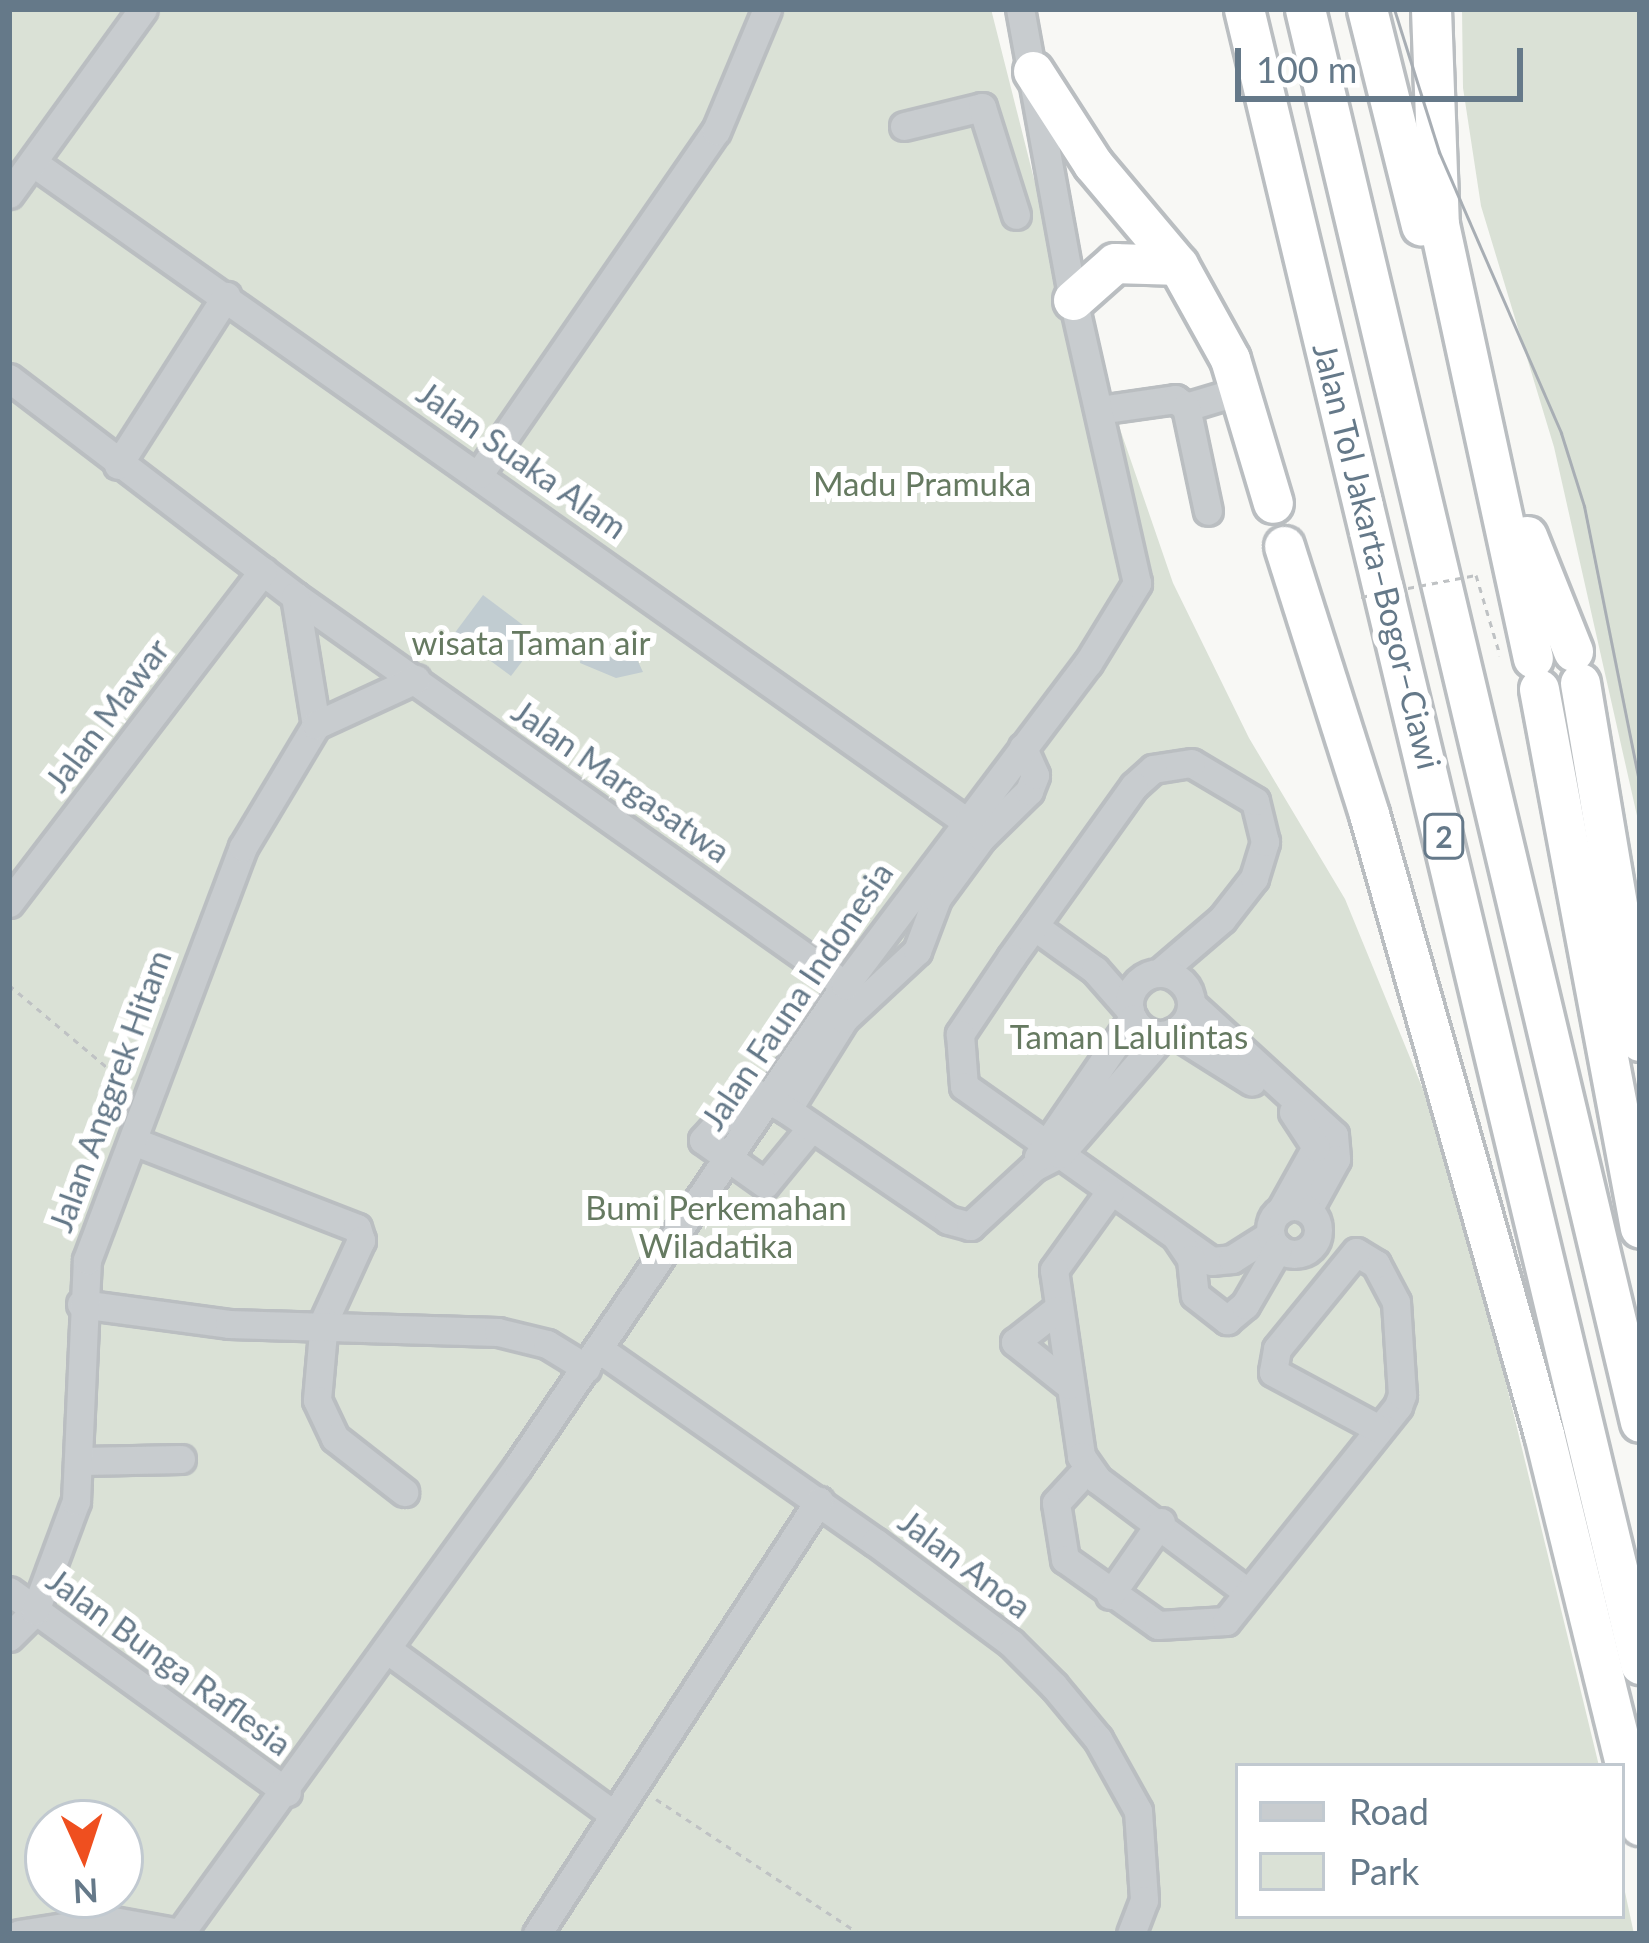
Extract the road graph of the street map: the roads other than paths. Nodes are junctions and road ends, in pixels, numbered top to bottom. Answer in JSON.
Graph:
{"nodes":[{"id":1,"x":143,"y":9,"type":"edge"},
{"id":2,"x":767,"y":9,"type":"edge"},
{"id":3,"x":1020,"y":9,"type":"edge"},
{"id":4,"x":1244,"y":9,"type":"edge"},
{"id":5,"x":1305,"y":9,"type":"edge"},
{"id":6,"x":1367,"y":9,"type":"edge"},
{"id":7,"x":1431,"y":9,"type":"edge"},
{"id":8,"x":1033,"y":71,"type":"junction"},
{"id":9,"x":904,"y":126,"type":"dead end"},
{"id":10,"x":35,"y":164,"type":"junction"},
{"id":11,"x":9,"y":194,"type":"edge"},
{"id":12,"x":1016,"y":215,"type":"dead end"},
{"id":13,"x":1178,"y":265,"type":"junction"},
{"id":14,"x":226,"y":296,"type":"junction"},
{"id":15,"x":1073,"y":300,"type":"junction"},
{"id":16,"x":9,"y":378,"type":"edge"},
{"id":17,"x":1239,"y":391,"type":"junction"},
{"id":18,"x":1186,"y":407,"type":"junction"},
{"id":19,"x":1099,"y":410,"type":"junction"},
{"id":20,"x":1484,"y":421,"type":"junction"},
{"id":21,"x":118,"y":465,"type":"junction"},
{"id":22,"x":479,"y":474,"type":"junction"},
{"id":23,"x":1273,"y":503,"type":"dead end"},
{"id":24,"x":1208,"y":511,"type":"dead end"},
{"id":25,"x":1284,"y":546,"type":"dead end"},
{"id":26,"x":263,"y":571,"type":"junction"},
{"id":27,"x":295,"y":596,"type":"junction"},
{"id":28,"x":416,"y":679,"type":"junction"},
{"id":29,"x":316,"y":725,"type":"junction"},
{"id":30,"x":1023,"y":748,"type":"junction"},
{"id":31,"x":964,"y":820,"type":"junction"},
{"id":32,"x":9,"y":903,"type":"edge"},
{"id":33,"x":1040,"y":918,"type":"junction"},
{"id":34,"x":1222,"y":919,"type":"junction"},
{"id":35,"x":1153,"y":975,"type":"junction"},
{"id":36,"x":845,"y":985,"type":"junction"},
{"id":37,"x":1191,"y":1000,"type":"junction"},
{"id":38,"x":1131,"y":1014,"type":"junction"},
{"id":39,"x":1168,"y":1033,"type":"junction"},
{"id":40,"x":1640,"y":1041,"type":"edge"},
{"id":41,"x":778,"y":1105,"type":"junction"},
{"id":42,"x":811,"y":1128,"type":"junction"},
{"id":43,"x":134,"y":1142,"type":"junction"},
{"id":44,"x":1046,"y":1154,"type":"junction"},
{"id":45,"x":729,"y":1159,"type":"junction"},
{"id":46,"x":1110,"y":1192,"type":"junction"},
{"id":47,"x":1640,"y":1228,"type":"edge"},
{"id":48,"x":1287,"y":1232,"type":"junction"},
{"id":49,"x":1177,"y":1238,"type":"junction"},
{"id":50,"x":81,"y":1304,"type":"junction"},
{"id":51,"x":1309,"y":1307,"type":"junction"},
{"id":52,"x":1056,"y":1310,"type":"junction"},
{"id":53,"x":324,"y":1321,"type":"junction"},
{"id":54,"x":592,"y":1358,"type":"junction"},
{"id":55,"x":1069,"y":1385,"type":"junction"},
{"id":56,"x":1640,"y":1422,"type":"edge"},
{"id":57,"x":1377,"y":1428,"type":"junction"},
{"id":58,"x":181,"y":1459,"type":"dead end"},
{"id":59,"x":83,"y":1461,"type":"junction"},
{"id":60,"x":1087,"y":1469,"type":"junction"},
{"id":61,"x":404,"y":1492,"type":"dead end"},
{"id":62,"x":819,"y":1501,"type":"junction"},
{"id":63,"x":1161,"y":1522,"type":"junction"},
{"id":64,"x":9,"y":1591,"type":"edge"},
{"id":65,"x":1247,"y":1592,"type":"junction"},
{"id":66,"x":1110,"y":1594,"type":"junction"},
{"id":67,"x":35,"y":1611,"type":"junction"},
{"id":68,"x":9,"y":1636,"type":"edge"},
{"id":69,"x":388,"y":1650,"type":"junction"},
{"id":70,"x":1640,"y":1664,"type":"edge"},
{"id":71,"x":1625,"y":1763,"type":"edge"},
{"id":72,"x":1625,"y":1764,"type":"edge"},
{"id":73,"x":286,"y":1792,"type":"junction"},
{"id":74,"x":614,"y":1814,"type":"junction"},
{"id":75,"x":1640,"y":1825,"type":"edge"},
{"id":76,"x":183,"y":1933,"type":"edge"},
{"id":77,"x":19,"y":1934,"type":"edge"},
{"id":78,"x":537,"y":1934,"type":"edge"},
{"id":79,"x":1130,"y":1934,"type":"edge"}],
"edges":[{"from":1,"to":10,"type":"street"},
{"from":2,"to":22,"type":"street"},
{"from":3,"to":8,"type":"street","name":"Jalan Fauna Indonesia"},
{"from":4,"to":70,"type":"highway","name":"Jalan Tol Jakarta–Bogor–Ciawi","number":"2"},
{"from":5,"to":56,"type":"highway","name":"Jalan Tol Jakarta–Bogor–Ciawi","number":"2"},
{"from":6,"to":20,"type":"highway"},
{"from":7,"to":20,"type":"highway"},
{"from":8,"to":13,"type":"highway"},
{"from":8,"to":15,"type":"street","name":"Jalan Fauna Indonesia"},
{"from":9,"to":12,"type":"street"},
{"from":10,"to":11,"type":"street"},
{"from":10,"to":14,"type":"street","name":"Jalan Suaka Alam"},
{"from":13,"to":15,"type":"highway"},
{"from":13,"to":17,"type":"highway"},
{"from":14,"to":21,"type":"street"},
{"from":14,"to":22,"type":"street","name":"Jalan Suaka Alam"},
{"from":15,"to":19,"type":"street","name":"Jalan Fauna Indonesia"},
{"from":16,"to":21,"type":"street","name":"Jalan Margasatwa"},
{"from":17,"to":18,"type":"street"},
{"from":17,"to":23,"type":"highway"},
{"from":18,"to":19,"type":"street"},
{"from":18,"to":24,"type":"street"},
{"from":19,"to":30,"type":"street","name":"Jalan Fauna Indonesia"},
{"from":20,"to":40,"type":"highway"},
{"from":20,"to":47,"type":"highway"},
{"from":21,"to":26,"type":"street","name":"Jalan Margasatwa"},
{"from":22,"to":31,"type":"street","name":"Jalan Suaka Alam"},
{"from":25,"to":71,"type":"highway"},
{"from":26,"to":27,"type":"street","name":"Jalan Margasatwa"},
{"from":26,"to":32,"type":"street","name":"Jalan Mawar"},
{"from":27,"to":28,"type":"street","name":"Jalan Margasatwa"},
{"from":27,"to":29,"type":"street"},
{"from":28,"to":29,"type":"street"},
{"from":28,"to":36,"type":"street","name":"Jalan Margasatwa"},
{"from":29,"to":43,"type":"street","name":"Jalan Anggrek Hitam"},
{"from":30,"to":31,"type":"street","name":"Jalan Fauna Indonesia"},
{"from":30,"to":41,"type":"street"},
{"from":31,"to":36,"type":"street","name":"Jalan Fauna Indonesia"},
{"from":33,"to":34,"type":"street"},
{"from":33,"to":35,"type":"street"},
{"from":33,"to":38,"type":"street"},
{"from":33,"to":44,"type":"street"},
{"from":34,"to":35,"type":"street"},
{"from":34,"to":37,"type":"street"},
{"from":35,"to":37,"type":"street"},
{"from":35,"to":38,"type":"street"},
{"from":36,"to":41,"type":"street","name":"Jalan Fauna Indonesia"},
{"from":37,"to":39,"type":"street"},
{"from":37,"to":48,"type":"street"},
{"from":38,"to":39,"type":"street"},
{"from":38,"to":44,"type":"street"},
{"from":39,"to":44,"type":"street"},
{"from":39,"to":48,"type":"street"},
{"from":41,"to":42,"type":"street"},
{"from":41,"to":45,"type":"street","name":"Jalan Fauna Indonesia"},
{"from":42,"to":44,"type":"street"},
{"from":42,"to":45,"type":"street"},
{"from":43,"to":50,"type":"street","name":"Jalan Anggrek Hitam"},
{"from":43,"to":53,"type":"street"},
{"from":44,"to":46,"type":"street"},
{"from":45,"to":54,"type":"street","name":"Jalan Fauna Indonesia"},
{"from":46,"to":49,"type":"street"},
{"from":46,"to":52,"type":"street"},
{"from":48,"to":49,"type":"street"},
{"from":48,"to":49,"type":"street"},
{"from":48,"to":51,"type":"street"},
{"from":50,"to":53,"type":"street","name":"Jalan Anoa"},
{"from":50,"to":59,"type":"street","name":"Jalan Anggrek Hitam"},
{"from":51,"to":57,"type":"street"},
{"from":51,"to":57,"type":"street"},
{"from":52,"to":55,"type":"street"},
{"from":52,"to":55,"type":"street"},
{"from":53,"to":54,"type":"street","name":"Jalan Anoa"},
{"from":53,"to":61,"type":"street"},
{"from":54,"to":62,"type":"street","name":"Jalan Anoa"},
{"from":54,"to":69,"type":"street","name":"Jalan Fauna Indonesia"},
{"from":55,"to":60,"type":"street"},
{"from":57,"to":65,"type":"street"},
{"from":58,"to":59,"type":"street"},
{"from":59,"to":67,"type":"street","name":"Jalan Anggrek Hitam"},
{"from":60,"to":63,"type":"street"},
{"from":60,"to":66,"type":"street"},
{"from":62,"to":74,"type":"street"},
{"from":62,"to":79,"type":"street","name":"Jalan Anoa"},
{"from":63,"to":65,"type":"street"},
{"from":63,"to":66,"type":"street"},
{"from":64,"to":67,"type":"street","name":"Jalan Bunga Raflesia"},
{"from":65,"to":66,"type":"street"},
{"from":67,"to":68,"type":"street"},
{"from":67,"to":73,"type":"street","name":"Jalan Bunga Raflesia"},
{"from":69,"to":73,"type":"street","name":"Jalan Fauna Indonesia"},
{"from":69,"to":74,"type":"street"},
{"from":72,"to":75,"type":"highway"},
{"from":73,"to":76,"type":"street","name":"Jalan Fauna Indonesia"},
{"from":74,"to":78,"type":"street"},
{"from":76,"to":77,"type":"street"}]}
